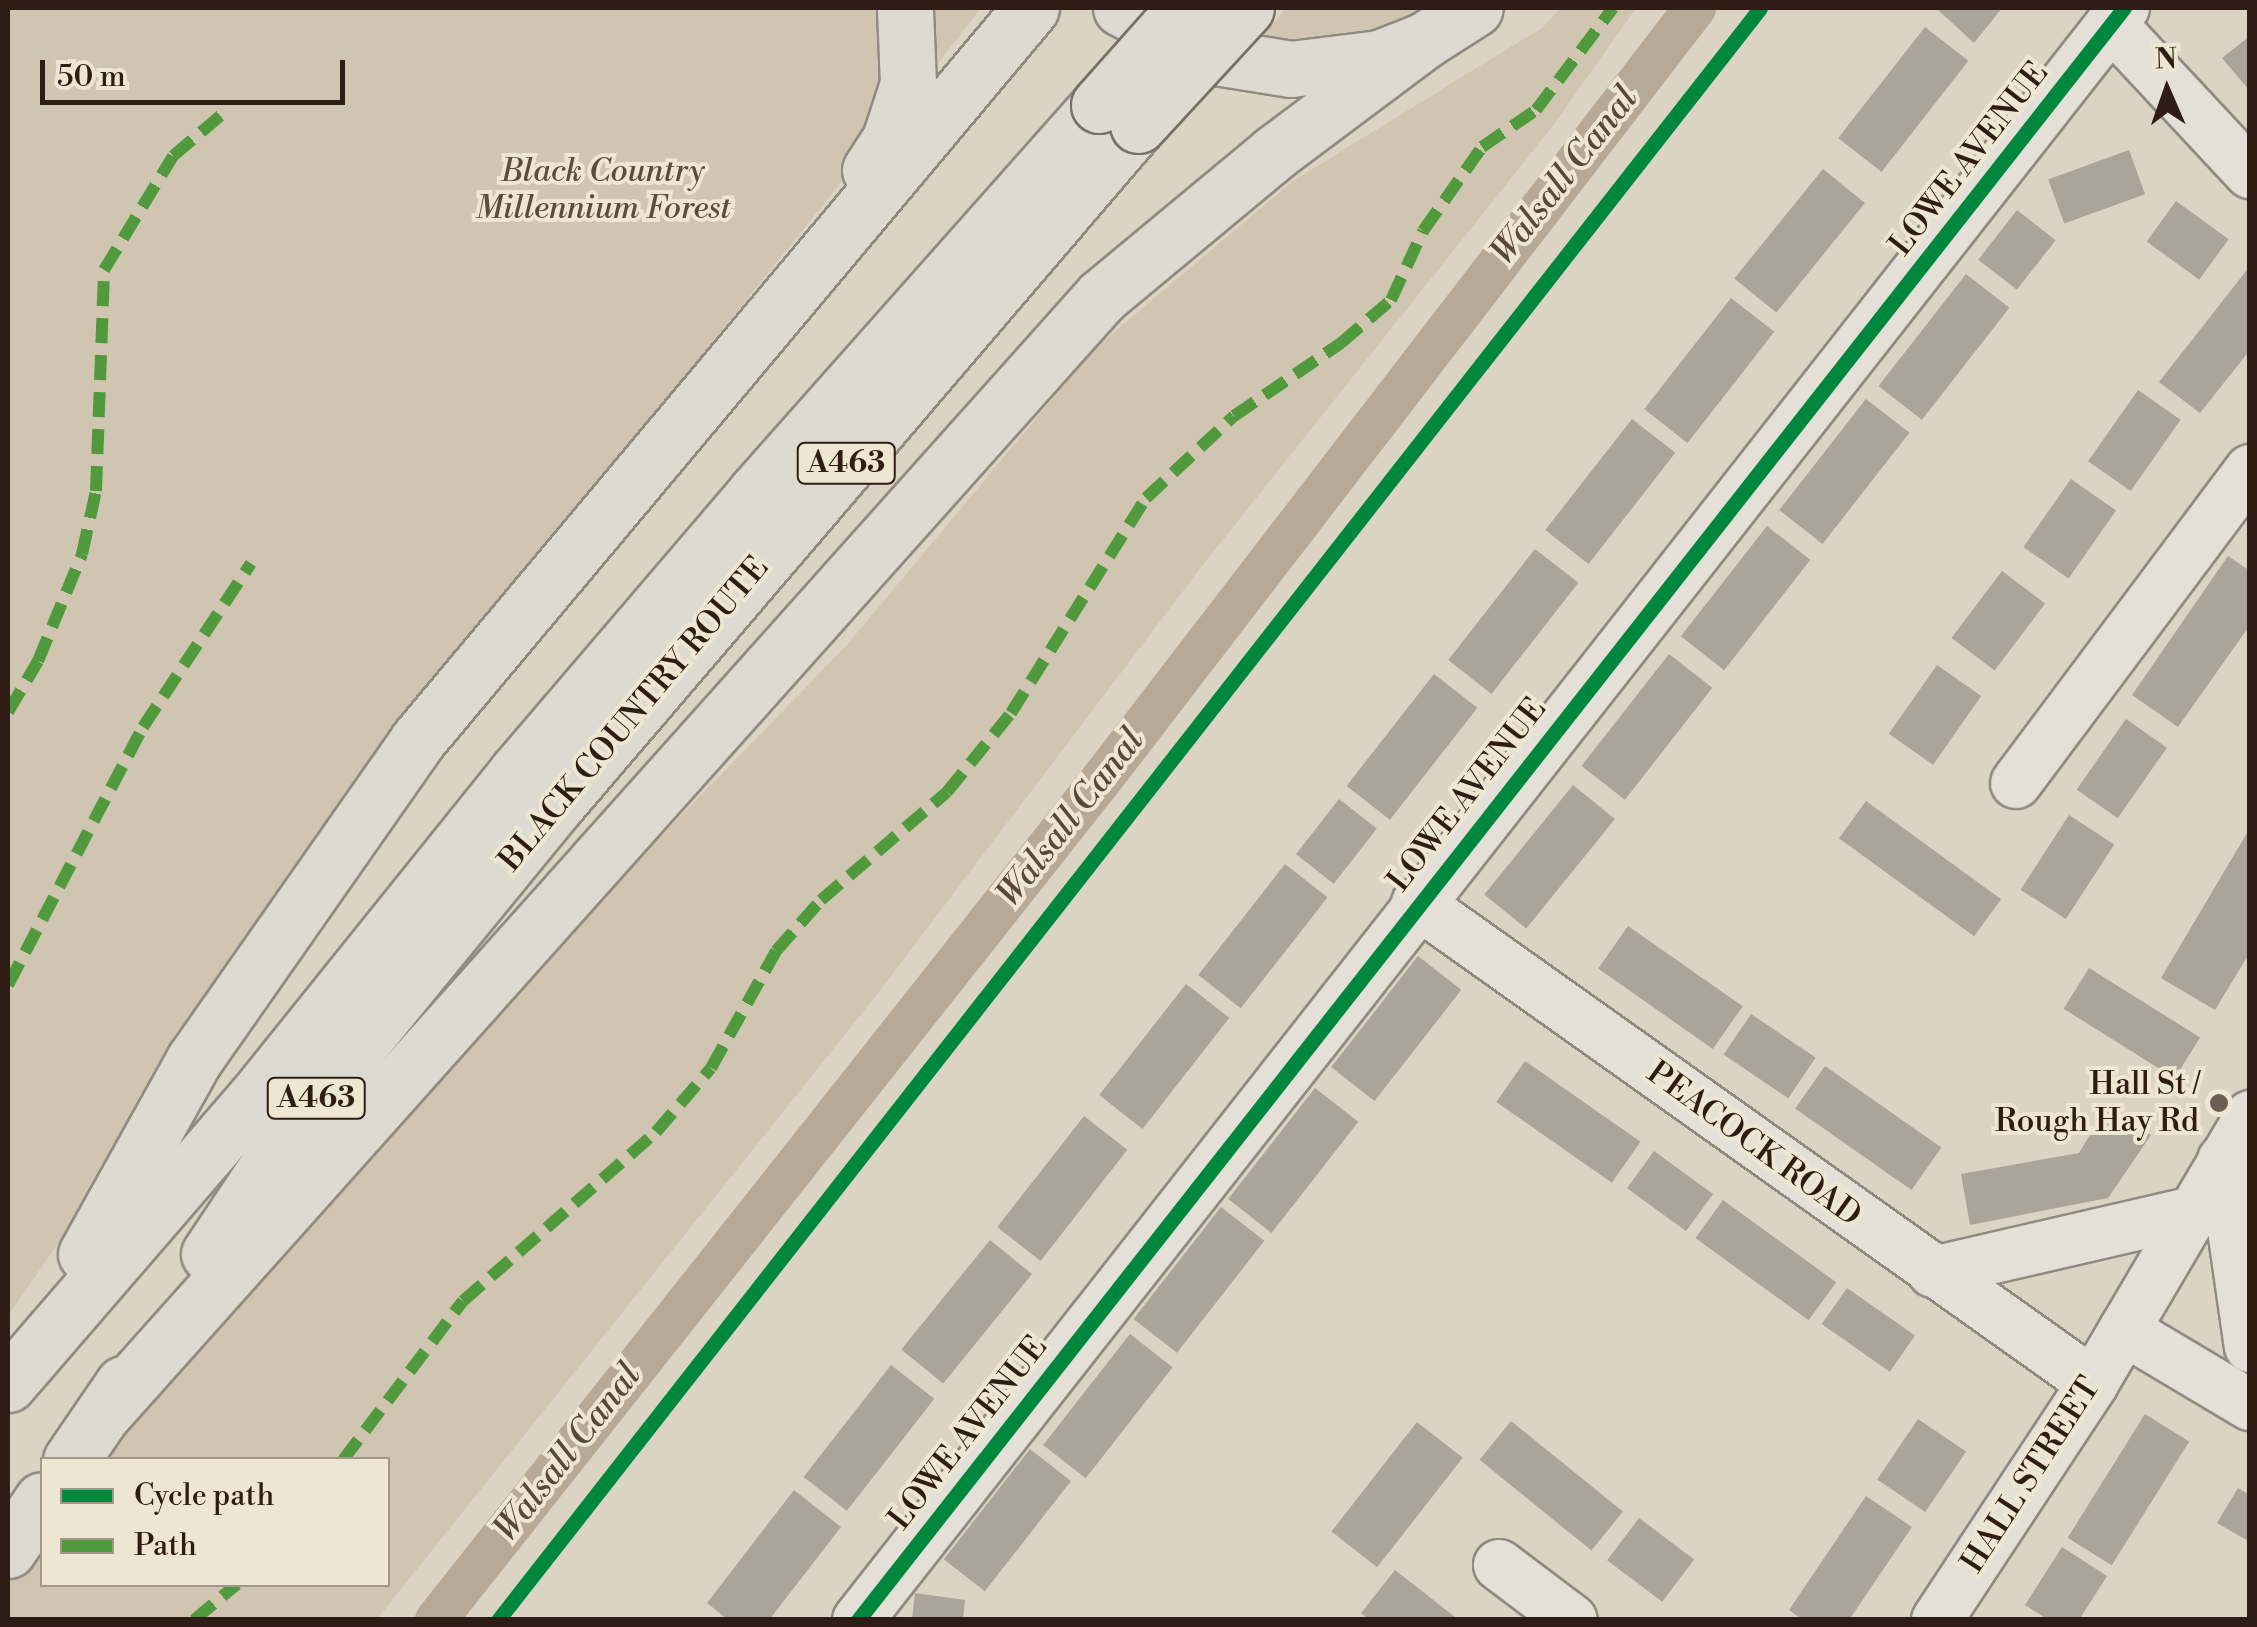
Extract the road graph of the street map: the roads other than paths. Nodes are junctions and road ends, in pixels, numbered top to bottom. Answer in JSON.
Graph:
{"nodes":[{"id":1,"x":906,"y":8,"type":"edge"},
{"id":2,"x":1031,"y":8,"type":"edge"},
{"id":3,"x":1121,"y":8,"type":"edge"},
{"id":4,"x":1185,"y":8,"type":"edge"},
{"id":5,"x":1246,"y":8,"type":"edge"},
{"id":6,"x":1475,"y":8,"type":"edge"},
{"id":7,"x":2117,"y":16,"type":"edge"},
{"id":8,"x":1425,"y":40,"type":"junction"},
{"id":9,"x":1119,"y":115,"type":"junction"},
{"id":10,"x":2250,"y":173,"type":"edge"},
{"id":11,"x":798,"y":283,"type":"junction"},
{"id":12,"x":2250,"y":470,"type":"edge"},
{"id":13,"x":2016,"y":783,"type":"dead end"},
{"id":14,"x":1417,"y":903,"type":"junction"},
{"id":15,"x":2250,"y":1116,"type":"edge"},
{"id":16,"x":2223,"y":1160,"type":"junction"},
{"id":17,"x":2193,"y":1212,"type":"junction"},
{"id":18,"x":1933,"y":1272,"type":"junction"},
{"id":19,"x":2124,"y":1330,"type":"junction"},
{"id":20,"x":2250,"y":1347,"type":"edge"},
{"id":21,"x":22,"y":1364,"type":"edge"},
{"id":22,"x":2093,"y":1383,"type":"junction"},
{"id":23,"x":2250,"y":1404,"type":"edge"},
{"id":24,"x":103,"y":1414,"type":"junction"},
{"id":25,"x":73,"y":1457,"type":"edge"},
{"id":26,"x":40,"y":1503,"type":"edge"},
{"id":27,"x":8,"y":1550,"type":"edge"},
{"id":28,"x":1499,"y":1565,"type":"dead end"},
{"id":29,"x":858,"y":1620,"type":"edge"},
{"id":30,"x":1572,"y":1620,"type":"edge"},
{"id":31,"x":1936,"y":1620,"type":"edge"}],
"edges":[{"from":1,"to":11,"type":"highway"},
{"from":2,"to":11,"type":"highway"},
{"from":3,"to":8,"type":"highway"},
{"from":4,"to":9,"type":"highway","name":"BLACK COUNTRY ROUTE","number":"A463","bridge":true},
{"from":5,"to":9,"type":"highway","name":"BLACK COUNTRY ROUTE","number":"A463","bridge":true},
{"from":6,"to":8,"type":"highway"},
{"from":7,"to":10,"type":"street"},
{"from":7,"to":14,"type":"street","name":"LOWE AVENUE"},
{"from":8,"to":24,"type":"highway"},
{"from":9,"to":21,"type":"highway","name":"BLACK COUNTRY ROUTE","number":"A463"},
{"from":9,"to":24,"type":"highway","name":"BLACK COUNTRY ROUTE","number":"A463"},
{"from":11,"to":21,"type":"highway"},
{"from":12,"to":13,"type":"street"},
{"from":14,"to":18,"type":"street","name":"PEACOCK ROAD"},
{"from":14,"to":29,"type":"street","name":"LOWE AVENUE"},
{"from":15,"to":16,"type":"street","name":"HALL STREET"},
{"from":16,"to":17,"type":"street","name":"HALL STREET"},
{"from":16,"to":20,"type":"street"},
{"from":17,"to":18,"type":"street"},
{"from":17,"to":19,"type":"street","name":"HALL STREET"},
{"from":18,"to":22,"type":"street","name":"PEACOCK ROAD"},
{"from":19,"to":22,"type":"street","name":"HALL STREET"},
{"from":19,"to":23,"type":"street"},
{"from":22,"to":31,"type":"street","name":"HALL STREET"},
{"from":24,"to":25,"type":"highway","name":"BLACK COUNTRY ROUTE","number":"A463"},
{"from":26,"to":27,"type":"highway"},
{"from":28,"to":30,"type":"street"}]}
